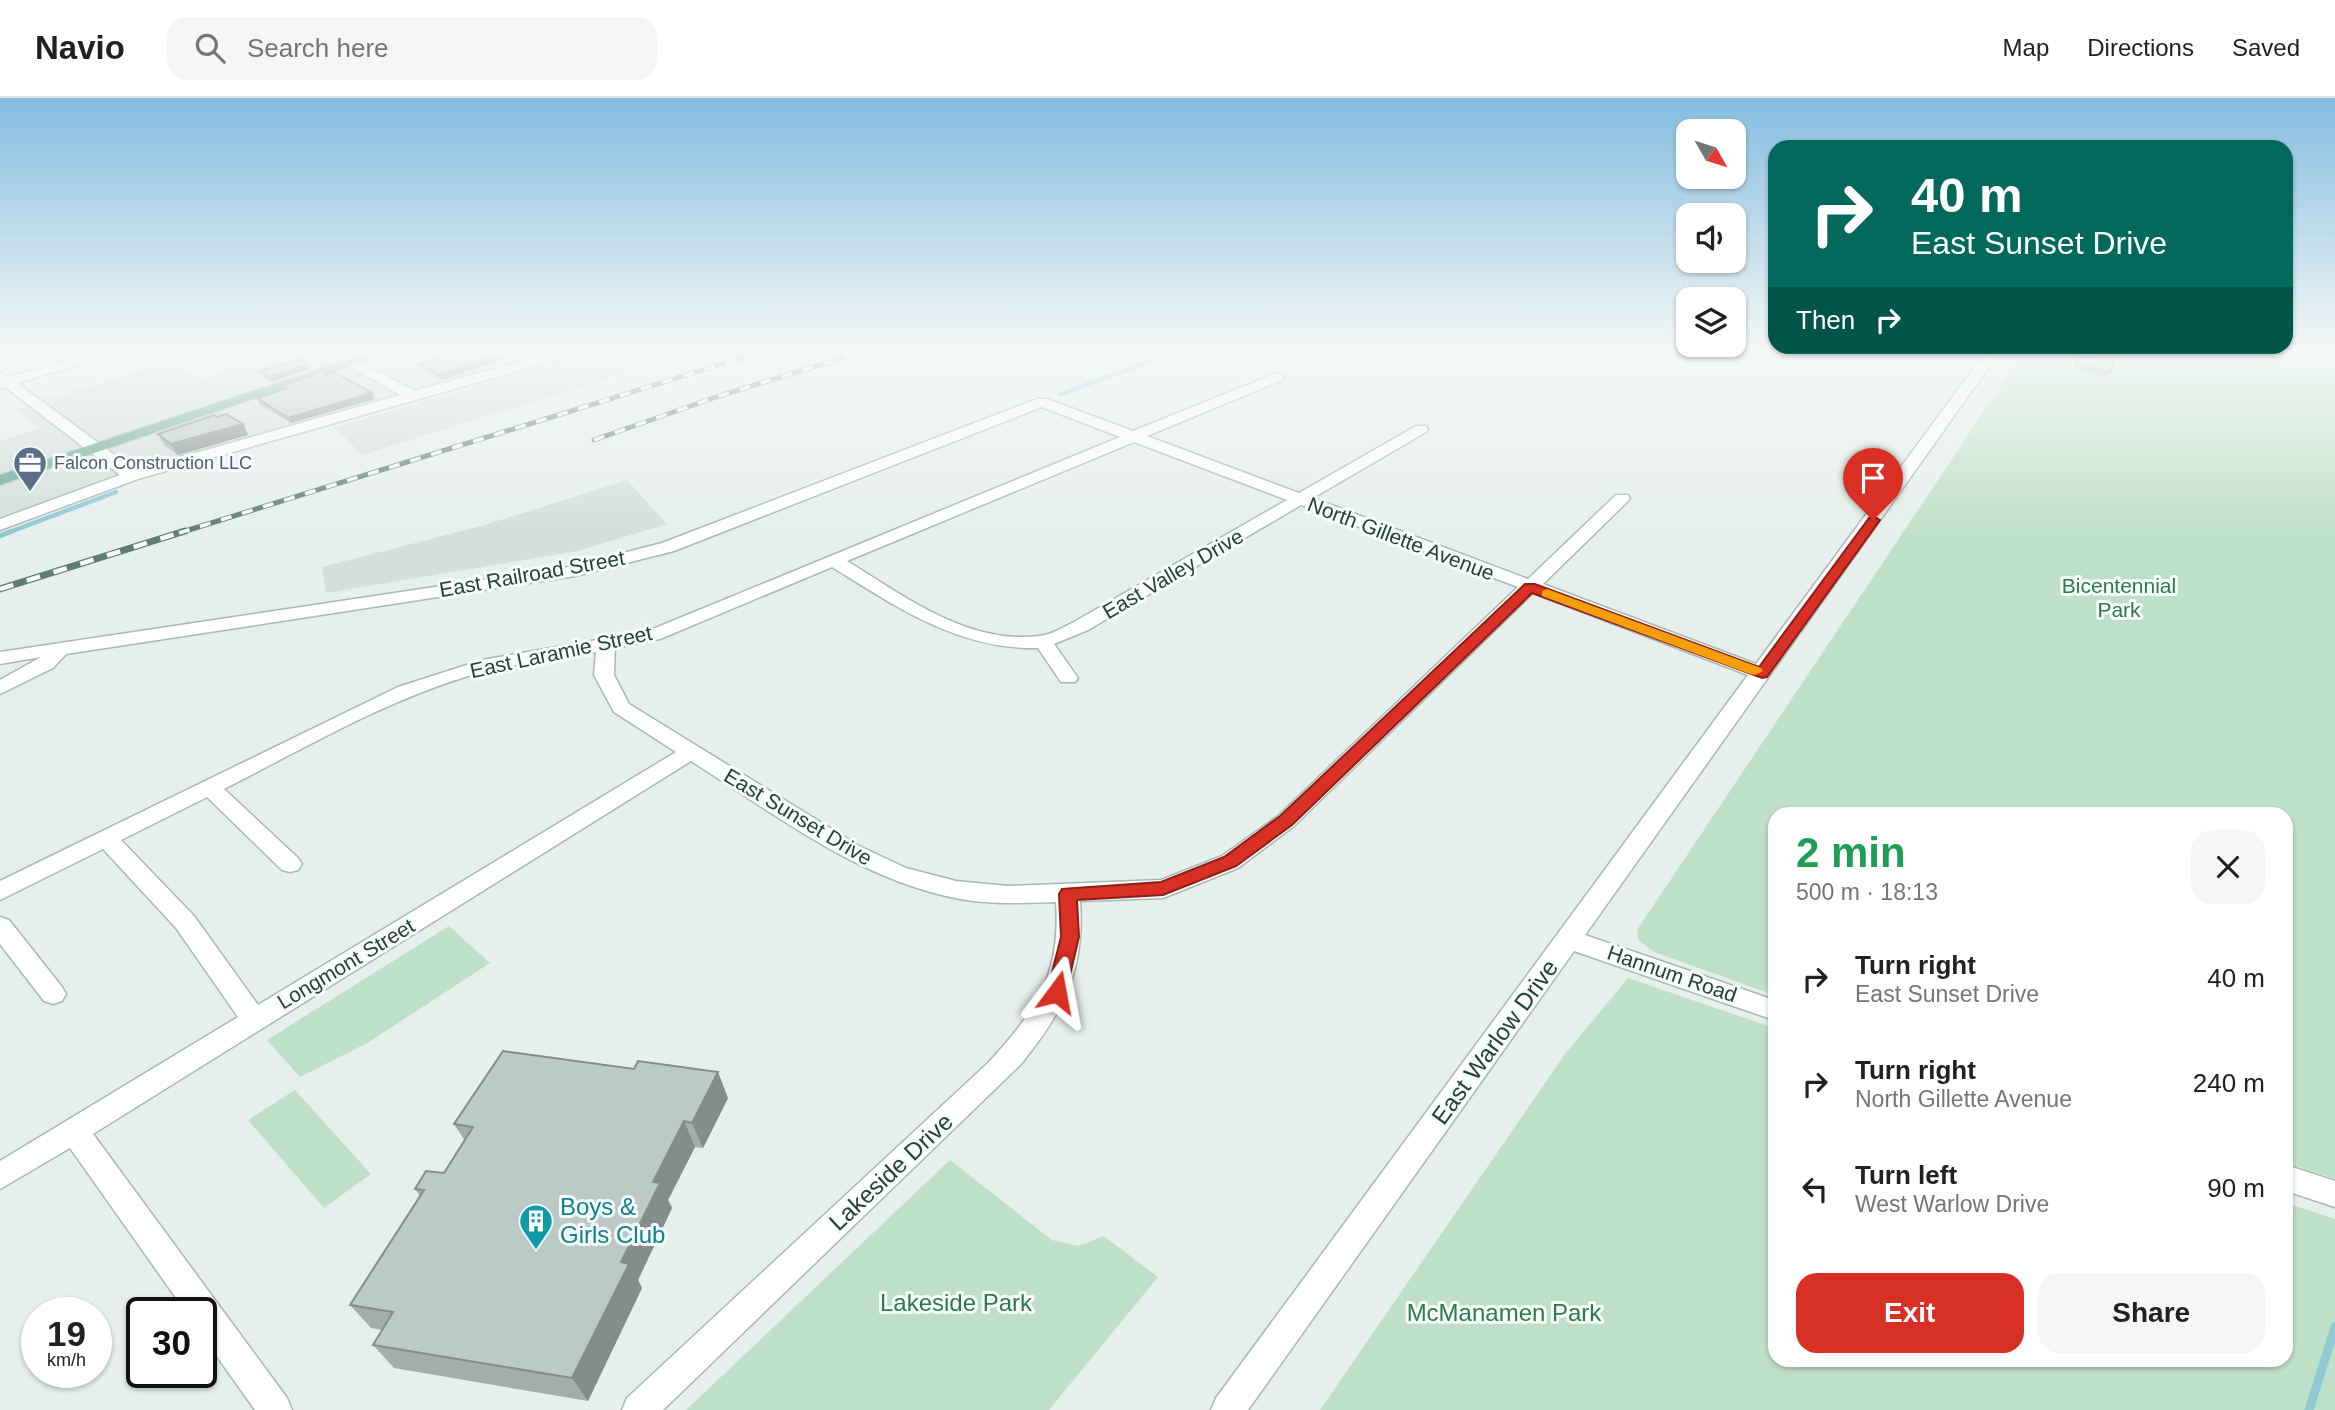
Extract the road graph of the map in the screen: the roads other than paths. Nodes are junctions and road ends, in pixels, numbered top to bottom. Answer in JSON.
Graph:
{"nodes":[{"id":1,"x":43,"y":411,"type":"edge"},
{"id":2,"x":207,"y":411,"type":"edge"},
{"id":3,"x":363,"y":411,"type":"edge"},
{"id":4,"x":1018,"y":411,"type":"edge"},
{"id":5,"x":1066,"y":411,"type":"edge"},
{"id":6,"x":1194,"y":411,"type":"edge"},
{"id":7,"x":1950,"y":411,"type":"edge"},
{"id":8,"x":1421,"y":429,"type":"dead end"},
{"id":9,"x":1132,"y":437,"type":"junction"},
{"id":10,"x":94,"y":449,"type":"junction"},
{"id":11,"x":132,"y":476,"type":"junction"},
{"id":12,"x":0,"y":480,"type":"edge"},
{"id":13,"x":1622,"y":498,"type":"dead end"},
{"id":14,"x":1300,"y":501,"type":"junction"},
{"id":15,"x":0,"y":525,"type":"edge"},
{"id":16,"x":834,"y":561,"type":"junction"},
{"id":17,"x":1530,"y":587,"type":"junction"},
{"id":18,"x":1043,"y":642,"type":"junction"},
{"id":19,"x":606,"y":646,"type":"junction"},
{"id":20,"x":60,"y":649,"type":"junction"},
{"id":21,"x":0,"y":659,"type":"edge"},
{"id":22,"x":1762,"y":673,"type":"junction"},
{"id":23,"x":1068,"y":678,"type":"dead end"},
{"id":24,"x":0,"y":688,"type":"edge"},
{"id":25,"x":691,"y":752,"type":"junction"},
{"id":26,"x":209,"y":787,"type":"junction"},
{"id":27,"x":106,"y":838,"type":"junction"},
{"id":28,"x":289,"y":863,"type":"dead end"},
{"id":29,"x":0,"y":891,"type":"edge"},
{"id":30,"x":1068,"y":894,"type":"junction"},
{"id":31,"x":0,"y":926,"type":"edge"},
{"id":32,"x":1569,"y":939,"type":"junction"},
{"id":33,"x":53,"y":994,"type":"dead end"},
{"id":34,"x":1768,"y":1008,"type":"edge"},
{"id":35,"x":254,"y":1020,"type":"junction"},
{"id":36,"x":74,"y":1130,"type":"junction"},
{"id":37,"x":0,"y":1175,"type":"edge"},
{"id":38,"x":2293,"y":1180,"type":"edge"},
{"id":39,"x":2335,"y":1194,"type":"edge"},
{"id":40,"x":275,"y":1410,"type":"edge"},
{"id":41,"x":639,"y":1410,"type":"edge"},
{"id":42,"x":1228,"y":1410,"type":"edge"}],
"edges":[{"from":1,"to":10,"type":"street"},
{"from":2,"to":10,"type":"main road"},
{"from":3,"to":11,"type":"street"},
{"from":4,"to":20,"type":"street","name":"East Railroad Street"},
{"from":5,"to":9,"type":"street","name":"North Gillette Avenue"},
{"from":6,"to":9,"type":"street","name":"East Laramie Street"},
{"from":7,"to":22,"type":"street","name":"East Warlow Drive"},
{"from":8,"to":14,"type":"street","name":"East Valley Drive"},
{"from":9,"to":14,"type":"street","name":"North Gillette Avenue"},
{"from":9,"to":16,"type":"street","name":"East Laramie Street"},
{"from":10,"to":11,"type":"street"},
{"from":10,"to":12,"type":"main road"},
{"from":11,"to":15,"type":"street"},
{"from":13,"to":17,"type":"street","name":"East Sunset Drive"},
{"from":14,"to":17,"type":"street","name":"North Gillette Avenue"},
{"from":14,"to":18,"type":"street","name":"East Valley Drive"},
{"from":16,"to":18,"type":"street","name":"East Valley Drive"},
{"from":16,"to":19,"type":"street","name":"East Laramie Street"},
{"from":17,"to":22,"type":"street","name":"North Gillette Avenue"},
{"from":17,"to":30,"type":"street","name":"East Sunset Drive"},
{"from":18,"to":23,"type":"street"},
{"from":19,"to":25,"type":"street","name":"East Sunset Drive"},
{"from":19,"to":26,"type":"street","name":"East Laramie Street"},
{"from":20,"to":21,"type":"street","name":"East Railroad Street"},
{"from":20,"to":24,"type":"street"},
{"from":22,"to":32,"type":"street","name":"East Warlow Drive"},
{"from":25,"to":30,"type":"street","name":"East Sunset Drive"},
{"from":25,"to":35,"type":"street","name":"Longmont Street"},
{"from":26,"to":27,"type":"street","name":"East Laramie Street"},
{"from":26,"to":28,"type":"street"},
{"from":27,"to":29,"type":"street","name":"East Laramie Street"},
{"from":27,"to":35,"type":"street"},
{"from":30,"to":41,"type":"street","name":"Lakeside Drive"},
{"from":31,"to":33,"type":"street"},
{"from":32,"to":34,"type":"street","name":"Hannum Road"},
{"from":32,"to":42,"type":"street","name":"East Warlow Drive"},
{"from":35,"to":36,"type":"street","name":"Longmont Street"},
{"from":36,"to":37,"type":"street","name":"Longmont Street"},
{"from":36,"to":40,"type":"street"},
{"from":38,"to":39,"type":"street"}]}
